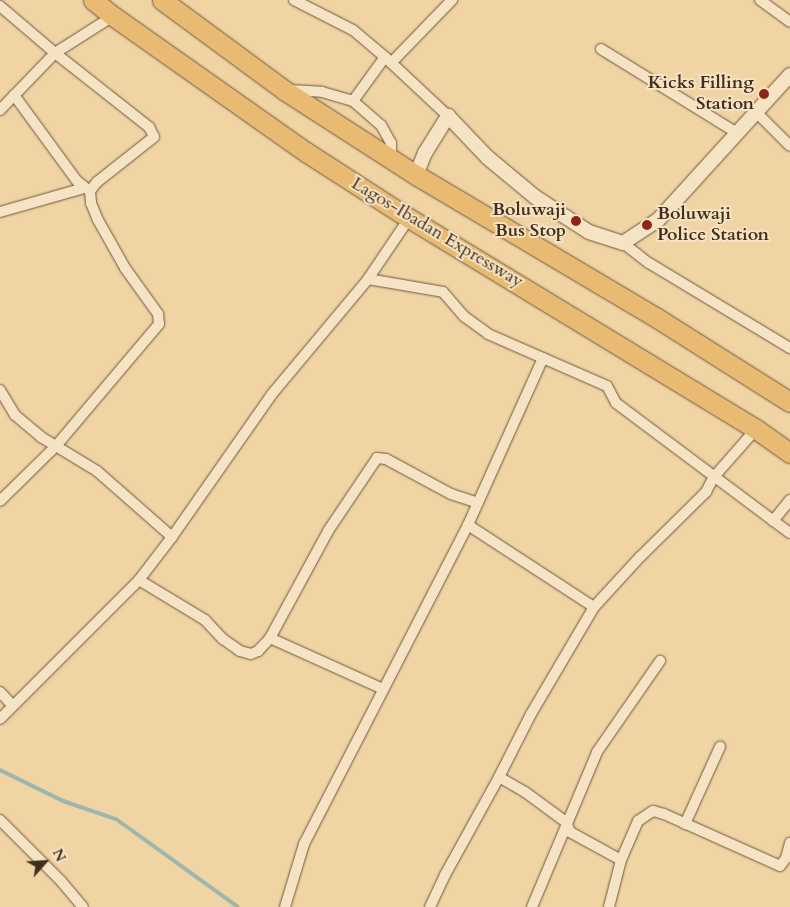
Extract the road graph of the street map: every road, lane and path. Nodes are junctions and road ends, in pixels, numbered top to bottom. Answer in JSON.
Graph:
{"nodes":[{"id":1,"x":93,"y":0,"type":"edge"},
{"id":2,"x":162,"y":0,"type":"edge"},
{"id":3,"x":294,"y":0,"type":"edge"},
{"id":4,"x":452,"y":0,"type":"edge"},
{"id":5,"x":760,"y":0,"type":"edge"},
{"id":6,"x":0,"y":6,"type":"edge"},
{"id":7,"x":113,"y":16,"type":"junction"},
{"id":8,"x":790,"y":22,"type":"edge"},
{"id":9,"x":600,"y":49,"type":"dead end"},
{"id":10,"x":55,"y":53,"type":"junction"},
{"id":11,"x":388,"y":60,"type":"junction"},
{"id":12,"x":790,"y":75,"type":"edge"},
{"id":13,"x":284,"y":90,"type":"junction"},
{"id":14,"x":14,"y":95,"type":"junction"},
{"id":15,"x":353,"y":101,"type":"junction"},
{"id":16,"x":0,"y":110,"type":"edge"},
{"id":17,"x":755,"y":111,"type":"junction"},
{"id":18,"x":448,"y":116,"type":"junction"},
{"id":19,"x":738,"y":133,"type":"junction"},
{"id":20,"x":790,"y":146,"type":"edge"},
{"id":21,"x":391,"y":159,"type":"junction"},
{"id":22,"x":416,"y":175,"type":"junction"},
{"id":23,"x":87,"y":189,"type":"junction"},
{"id":24,"x":0,"y":212,"type":"edge"},
{"id":25,"x":410,"y":217,"type":"junction"},
{"id":26,"x":623,"y":244,"type":"junction"},
{"id":27,"x":368,"y":279,"type":"junction"},
{"id":28,"x":790,"y":348,"type":"edge"},
{"id":29,"x":543,"y":358,"type":"junction"},
{"id":30,"x":0,"y":390,"type":"edge"},
{"id":31,"x":790,"y":402,"type":"edge"},
{"id":32,"x":756,"y":429,"type":"junction"},
{"id":33,"x":56,"y":446,"type":"junction"},
{"id":34,"x":790,"y":454,"type":"edge"},
{"id":35,"x":713,"y":478,"type":"junction"},
{"id":36,"x":790,"y":500,"type":"edge"},
{"id":37,"x":0,"y":501,"type":"edge"},
{"id":38,"x":478,"y":503,"type":"junction"},
{"id":39,"x":773,"y":521,"type":"junction"},
{"id":40,"x":468,"y":525,"type":"junction"},
{"id":41,"x":790,"y":533,"type":"edge"},
{"id":42,"x":172,"y":536,"type":"junction"},
{"id":43,"x":139,"y":580,"type":"junction"},
{"id":44,"x":594,"y":607,"type":"junction"},
{"id":45,"x":270,"y":638,"type":"junction"},
{"id":46,"x":660,"y":661,"type":"dead end"},
{"id":47,"x":383,"y":689,"type":"junction"},
{"id":48,"x":0,"y":692,"type":"edge"},
{"id":49,"x":12,"y":705,"type":"junction"},
{"id":50,"x":0,"y":719,"type":"edge"},
{"id":51,"x":720,"y":747,"type":"dead end"},
{"id":52,"x":499,"y":776,"type":"junction"},
{"id":53,"x":0,"y":820,"type":"edge"},
{"id":54,"x":566,"y":822,"type":"junction"},
{"id":55,"x":685,"y":824,"type":"junction"},
{"id":56,"x":790,"y":843,"type":"edge"},
{"id":57,"x":621,"y":860,"type":"junction"},
{"id":58,"x":83,"y":907,"type":"edge"},
{"id":59,"x":285,"y":907,"type":"edge"},
{"id":60,"x":430,"y":907,"type":"edge"},
{"id":61,"x":532,"y":907,"type":"edge"},
{"id":62,"x":609,"y":907,"type":"edge"}],
"edges":[{"from":1,"to":7,"type":"highway","name":"Lagos-Ibadan Expressway"},
{"from":2,"to":13,"type":"highway"},
{"from":3,"to":11,"type":"street"},
{"from":4,"to":11,"type":"street"},
{"from":5,"to":8,"type":"street"},
{"from":6,"to":10,"type":"street"},
{"from":7,"to":10,"type":"street"},
{"from":7,"to":25,"type":"highway","name":"Lagos-Ibadan Expressway"},
{"from":9,"to":19,"type":"street"},
{"from":10,"to":14,"type":"street"},
{"from":10,"to":23,"type":"street"},
{"from":11,"to":15,"type":"street"},
{"from":11,"to":18,"type":"street"},
{"from":12,"to":17,"type":"street"},
{"from":13,"to":15,"type":"street"},
{"from":13,"to":21,"type":"highway"},
{"from":14,"to":16,"type":"street"},
{"from":14,"to":23,"type":"street"},
{"from":15,"to":21,"type":"street"},
{"from":17,"to":19,"type":"street"},
{"from":17,"to":20,"type":"street"},
{"from":18,"to":22,"type":"street"},
{"from":18,"to":26,"type":"street"},
{"from":19,"to":26,"type":"street"},
{"from":21,"to":22,"type":"highway"},
{"from":22,"to":31,"type":"highway"},
{"from":23,"to":24,"type":"street"},
{"from":23,"to":33,"type":"street"},
{"from":25,"to":27,"type":"street"},
{"from":25,"to":32,"type":"highway","name":"Lagos-Ibadan Expressway"},
{"from":26,"to":28,"type":"street"},
{"from":27,"to":29,"type":"street"},
{"from":27,"to":42,"type":"street"},
{"from":29,"to":35,"type":"street"},
{"from":29,"to":38,"type":"street"},
{"from":30,"to":33,"type":"street"},
{"from":32,"to":34,"type":"highway","name":"Lagos-Ibadan Expressway"},
{"from":32,"to":35,"type":"street"},
{"from":33,"to":37,"type":"street"},
{"from":33,"to":42,"type":"street"},
{"from":35,"to":39,"type":"street"},
{"from":35,"to":44,"type":"street"},
{"from":36,"to":39,"type":"street"},
{"from":38,"to":40,"type":"street"},
{"from":38,"to":45,"type":"street"},
{"from":39,"to":41,"type":"street"},
{"from":40,"to":44,"type":"street"},
{"from":40,"to":47,"type":"street"},
{"from":42,"to":43,"type":"street"},
{"from":43,"to":45,"type":"street"},
{"from":43,"to":49,"type":"street"},
{"from":44,"to":52,"type":"street"},
{"from":45,"to":47,"type":"street"},
{"from":46,"to":54,"type":"street"},
{"from":47,"to":59,"type":"street"},
{"from":48,"to":49,"type":"street"},
{"from":49,"to":50,"type":"street"},
{"from":51,"to":55,"type":"street"},
{"from":52,"to":54,"type":"street"},
{"from":52,"to":60,"type":"street"},
{"from":53,"to":58,"type":"street"},
{"from":54,"to":57,"type":"street"},
{"from":54,"to":61,"type":"street"},
{"from":55,"to":56,"type":"street"},
{"from":55,"to":57,"type":"street"},
{"from":57,"to":62,"type":"street"}]}
